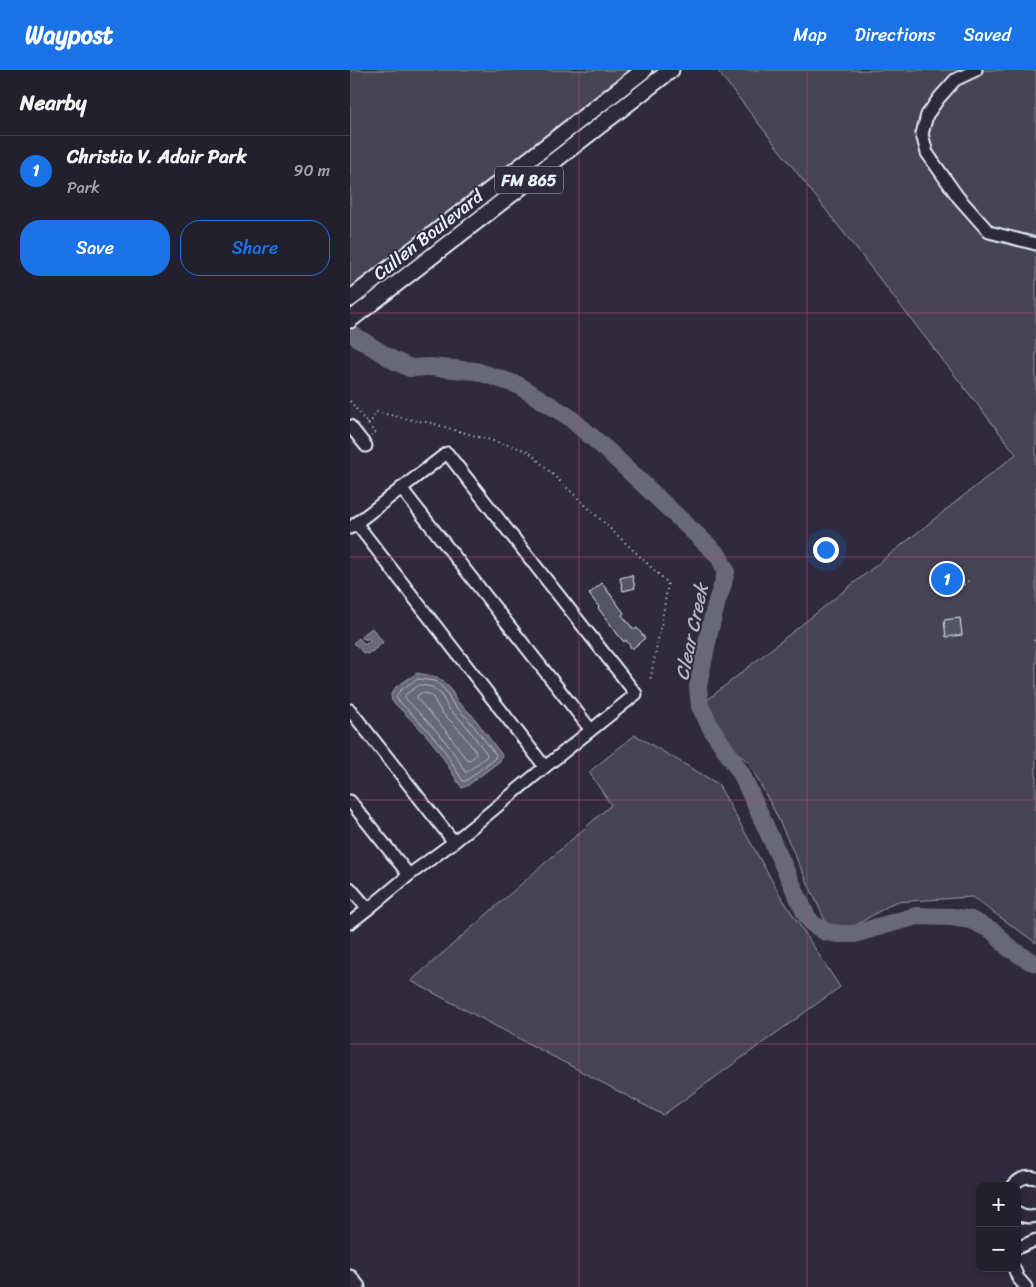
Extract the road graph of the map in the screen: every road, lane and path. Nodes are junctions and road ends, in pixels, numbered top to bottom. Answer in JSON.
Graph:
{"nodes":[{"id":1,"x":671,"y":70,"type":"edge"},
{"id":2,"x":976,"y":70,"type":"edge"},
{"id":3,"x":642,"y":71,"type":"edge"},
{"id":4,"x":562,"y":155,"type":"junction"},
{"id":5,"x":1036,"y":244,"type":"edge"},
{"id":6,"x":350,"y":299,"type":"edge"},
{"id":7,"x":350,"y":320,"type":"edge"},
{"id":8,"x":350,"y":401,"type":"edge"},
{"id":9,"x":368,"y":424,"type":"junction"},
{"id":10,"x":350,"y":426,"type":"edge"},
{"id":11,"x":367,"y":442,"type":"joint"},
{"id":12,"x":401,"y":488,"type":"junction"},
{"id":13,"x":353,"y":526,"type":"edge"},
{"id":14,"x":968,"y":581,"type":"dead end"},
{"id":15,"x":960,"y":588,"type":"dead end"},
{"id":16,"x":650,"y":681,"type":"dead end"},
{"id":17,"x":350,"y":710,"type":"edge"},
{"id":18,"x":591,"y":730,"type":"junction"},
{"id":19,"x":545,"y":766,"type":"junction"},
{"id":20,"x":350,"y":801,"type":"edge"},
{"id":21,"x":454,"y":842,"type":"junction"},
{"id":22,"x":409,"y":875,"type":"junction"},
{"id":23,"x":350,"y":888,"type":"edge"},
{"id":24,"x":368,"y":910,"type":"junction"},
{"id":25,"x":350,"y":923,"type":"edge"},
{"id":26,"x":1036,"y":1178,"type":"edge"},
{"id":27,"x":1016,"y":1182,"type":"edge"},
{"id":28,"x":1021,"y":1215,"type":"edge"},
{"id":29,"x":1036,"y":1216,"type":"edge"},
{"id":30,"x":1036,"y":1240,"type":"edge"},
{"id":31,"x":1021,"y":1246,"type":"edge"},
{"id":32,"x":1016,"y":1272,"type":"edge"},
{"id":33,"x":350,"y":1278,"type":"edge"},
{"id":34,"x":357,"y":1287,"type":"edge"},
{"id":35,"x":1026,"y":1287,"type":"edge"}],
"edges":[{"from":1,"to":4,"type":"main road","name":"Cullen Boulevard","number":"FM 865"},
{"from":2,"to":5,"type":"street"},
{"from":3,"to":4,"type":"main road"},
{"from":3,"to":6,"type":"main road","name":"Cullen Boulevard","number":"FM 865"},
{"from":4,"to":7,"type":"main road","name":"Cullen Boulevard","number":"FM 865"},
{"from":8,"to":9,"type":"path"},
{"from":9,"to":11,"type":"path"},
{"from":9,"to":16,"type":"path"},
{"from":10,"to":11,"type":"street"},
{"from":12,"to":13,"type":"street"},
{"from":12,"to":18,"type":"street"},
{"from":12,"to":18,"type":"street"},
{"from":13,"to":19,"type":"street"},
{"from":14,"to":15,"type":"path"},
{"from":17,"to":21,"type":"street"},
{"from":18,"to":19,"type":"street"},
{"from":19,"to":21,"type":"street"},
{"from":20,"to":22,"type":"street"},
{"from":21,"to":22,"type":"street"},
{"from":22,"to":24,"type":"street"},
{"from":23,"to":24,"type":"street"},
{"from":24,"to":25,"type":"street"},
{"from":26,"to":27,"type":"street"},
{"from":28,"to":29,"type":"street"},
{"from":30,"to":31,"type":"street"},
{"from":32,"to":35,"type":"street"},
{"from":33,"to":34,"type":"main road"}]}
